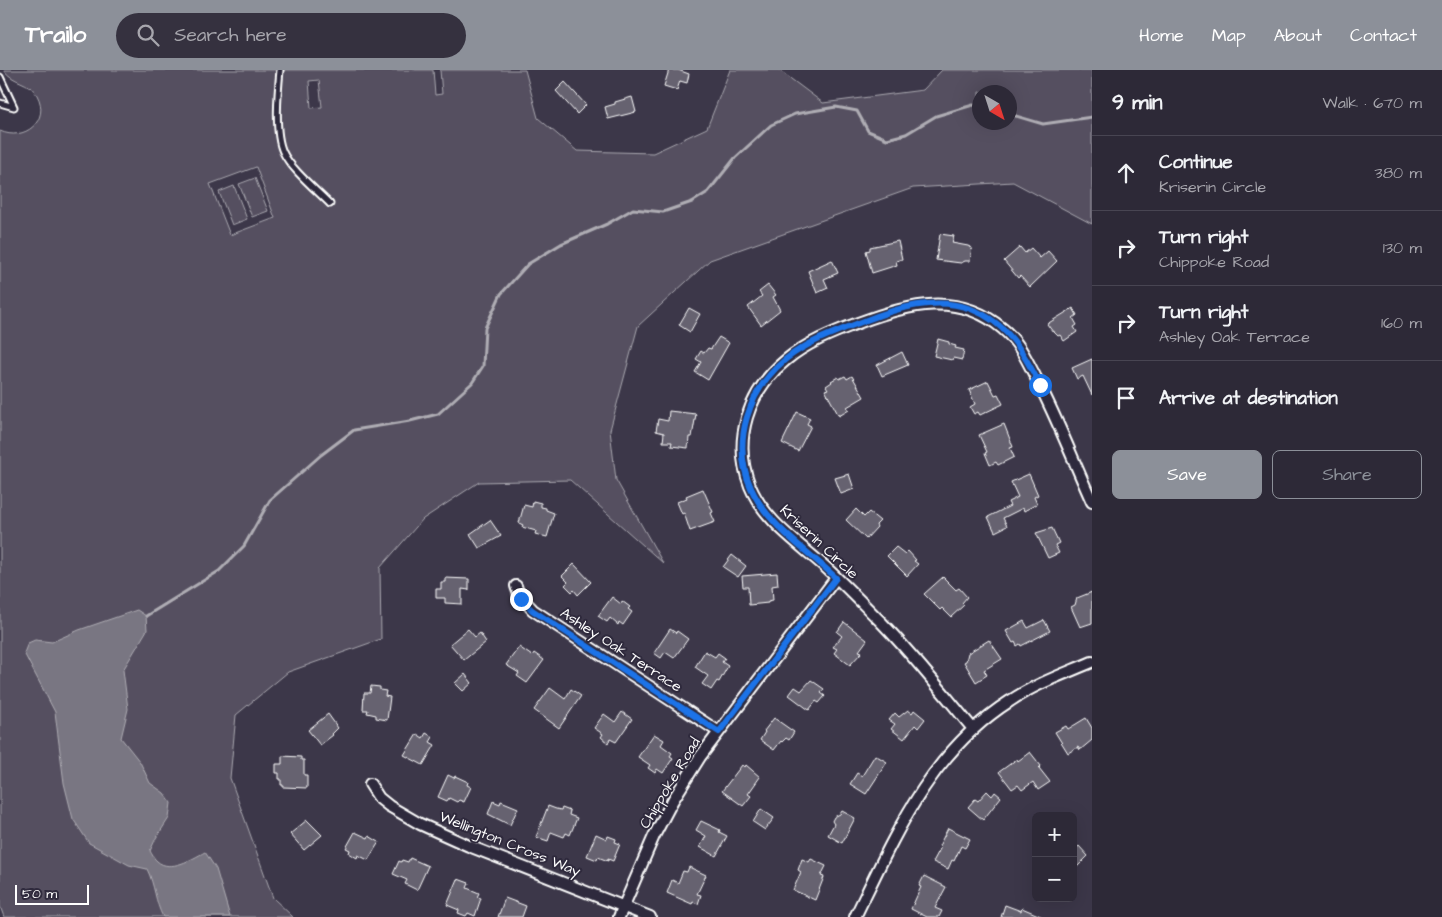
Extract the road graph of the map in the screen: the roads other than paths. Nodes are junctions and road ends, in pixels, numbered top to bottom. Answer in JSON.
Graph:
{"nodes":[{"id":1,"x":280,"y":70,"type":"edge"},
{"id":2,"x":0,"y":77,"type":"edge"},
{"id":3,"x":0,"y":103,"type":"edge"},
{"id":4,"x":330,"y":204,"type":"dead end"},
{"id":5,"x":1092,"y":502,"type":"edge"},
{"id":6,"x":836,"y":578,"type":"junction"},
{"id":7,"x":516,"y":586,"type":"dead end"},
{"id":8,"x":1092,"y":662,"type":"edge"},
{"id":9,"x":973,"y":729,"type":"junction"},
{"id":10,"x":719,"y":732,"type":"junction"},
{"id":11,"x":370,"y":784,"type":"dead end"},
{"id":12,"x":622,"y":906,"type":"junction"},
{"id":13,"x":619,"y":917,"type":"edge"},
{"id":14,"x":650,"y":917,"type":"edge"},
{"id":15,"x":856,"y":917,"type":"edge"}],
"edges":[{"from":1,"to":4,"type":"lane"},
{"from":2,"to":3,"type":"lane"},
{"from":5,"to":6,"type":"street","name":"Kriserin Circle"},
{"from":6,"to":9,"type":"street","name":"Kriserin Circle"},
{"from":6,"to":10,"type":"street","name":"Chippoke Road"},
{"from":7,"to":10,"type":"street","name":"Ashley Oak Terrace"},
{"from":8,"to":9,"type":"street"},
{"from":9,"to":15,"type":"street"},
{"from":10,"to":12,"type":"street","name":"Chippoke Road"},
{"from":11,"to":12,"type":"street","name":"Wellington Cross Way"},
{"from":12,"to":13,"type":"street","name":"Chippoke Road"},
{"from":12,"to":14,"type":"street","name":"Wellington Cross Way"}]}
